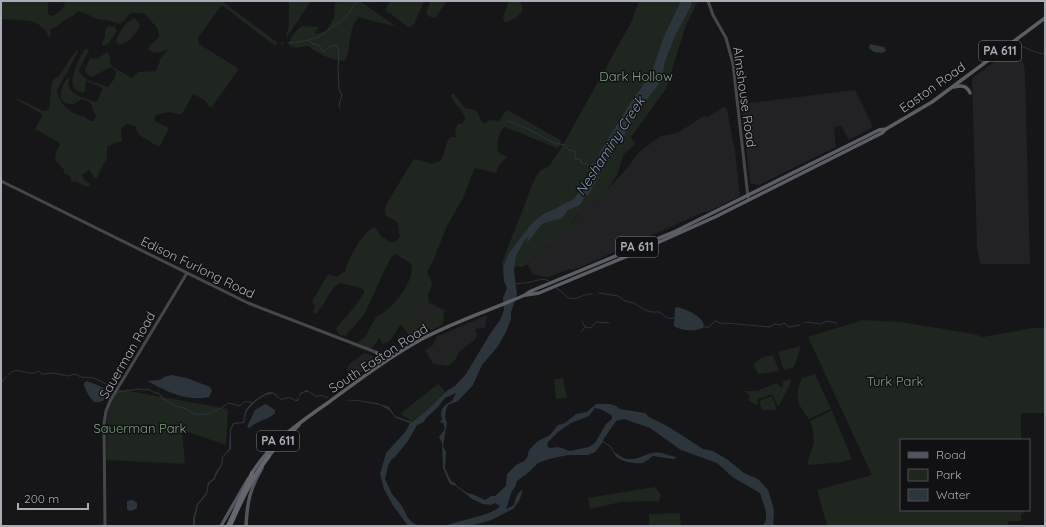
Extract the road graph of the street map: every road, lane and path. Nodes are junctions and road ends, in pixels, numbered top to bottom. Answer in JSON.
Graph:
{"nodes":[{"id":1,"x":708,"y":1,"type":"edge"},
{"id":2,"x":1045,"y":18,"type":"edge"},
{"id":3,"x":951,"y":88,"type":"junction"},
{"id":4,"x":970,"y":93,"type":"dead end"},
{"id":5,"x":1,"y":181,"type":"edge"},
{"id":6,"x":748,"y":198,"type":"junction"},
{"id":7,"x":187,"y":273,"type":"junction"},
{"id":8,"x":377,"y":353,"type":"junction"},
{"id":9,"x":391,"y":358,"type":"junction"},
{"id":10,"x":377,"y":368,"type":"junction"},
{"id":11,"x":311,"y":415,"type":"junction"},
{"id":12,"x":269,"y":456,"type":"junction"},
{"id":13,"x":252,"y":473,"type":"junction"},
{"id":14,"x":105,"y":526,"type":"edge"},
{"id":15,"x":221,"y":526,"type":"edge"},
{"id":16,"x":229,"y":526,"type":"edge"},
{"id":17,"x":246,"y":526,"type":"edge"}],
"edges":[{"from":1,"to":6,"type":"main road","name":"Almshouse Road"},
{"from":2,"to":3,"type":"highway","name":"Easton Road","number":"PA 611"},
{"from":3,"to":4,"type":"highway"},
{"from":3,"to":6,"type":"highway","name":"Easton Road","number":"PA 611"},
{"from":5,"to":7,"type":"main road","name":"Edison Furlong Road"},
{"from":6,"to":9,"type":"highway","name":"South Easton Road","number":"PA 611"},
{"from":7,"to":8,"type":"main road","name":"Edison Furlong Road"},
{"from":7,"to":14,"type":"main road","name":"Sauerman Road"},
{"from":8,"to":9,"type":"main road","name":"Edison Furlong Road"},
{"from":8,"to":10,"type":"highway"},
{"from":9,"to":10,"type":"highway","name":"South Easton Road","number":"PA 611"},
{"from":10,"to":11,"type":"highway","name":"South Easton Road","number":"PA 611"},
{"from":11,"to":12,"type":"highway","name":"South Easton Road","number":"PA 611"},
{"from":11,"to":13,"type":"highway","name":"South Easton Road","number":"PA 611"},
{"from":12,"to":16,"type":"highway","number":"PA 611"},
{"from":12,"to":17,"type":"main road","name":"South Easton Road"},
{"from":13,"to":15,"type":"main road","name":"South Easton Road"},
{"from":13,"to":16,"type":"highway","number":"PA 611"}]}
